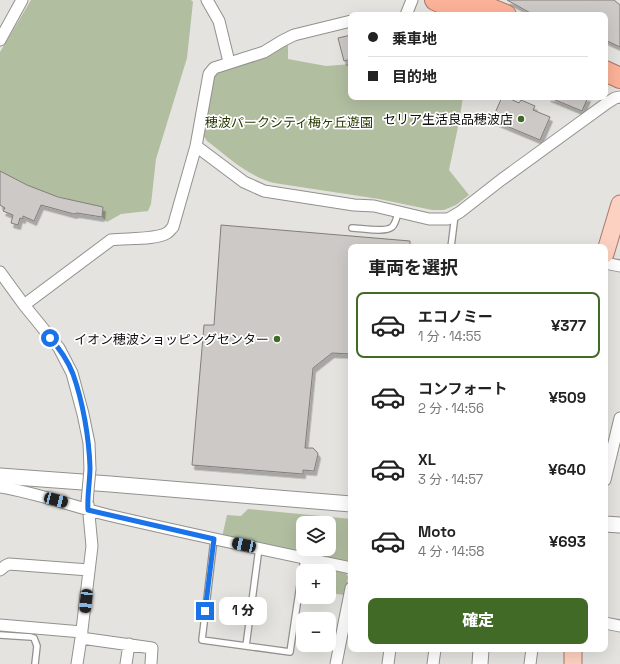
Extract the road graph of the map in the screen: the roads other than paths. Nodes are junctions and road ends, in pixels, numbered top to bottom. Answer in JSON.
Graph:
{"nodes":[{"id":1,"x":22,"y":0,"type":"edge"},
{"id":2,"x":207,"y":0,"type":"edge"},
{"id":3,"x":412,"y":0,"type":"edge"},
{"id":4,"x":435,"y":0,"type":"edge"},
{"id":5,"x":469,"y":0,"type":"edge"},
{"id":6,"x":407,"y":12,"type":"edge"},
{"id":7,"x":463,"y":12,"type":"edge"},
{"id":8,"x":499,"y":12,"type":"edge"},
{"id":9,"x":348,"y":22,"type":"edge"},
{"id":10,"x":0,"y":40,"type":"edge"},
{"id":11,"x":608,"y":58,"type":"edge"},
{"id":12,"x":229,"y":62,"type":"junction"},
{"id":13,"x":620,"y":63,"type":"edge"},
{"id":14,"x":608,"y":73,"type":"edge"},
{"id":15,"x":620,"y":78,"type":"edge"},
{"id":16,"x":620,"y":97,"type":"edge"},
{"id":17,"x":196,"y":146,"type":"junction"},
{"id":18,"x":620,"y":204,"type":"edge"},
{"id":19,"x":398,"y":212,"type":"junction"},
{"id":20,"x":455,"y":215,"type":"junction"},
{"id":21,"x":352,"y":228,"type":"dead end"},
{"id":22,"x":451,"y":244,"type":"edge"},
{"id":23,"x":608,"y":244,"type":"edge"},
{"id":24,"x":608,"y":264,"type":"edge"},
{"id":25,"x":620,"y":266,"type":"edge"},
{"id":26,"x":0,"y":272,"type":"edge"},
{"id":27,"x":24,"y":305,"type":"junction"},
{"id":28,"x":620,"y":418,"type":"edge"},
{"id":29,"x":608,"y":468,"type":"edge"},
{"id":30,"x":0,"y":476,"type":"edge"},
{"id":31,"x":0,"y":487,"type":"edge"},
{"id":32,"x":348,"y":504,"type":"edge"},
{"id":33,"x":88,"y":506,"type":"junction"},
{"id":34,"x":608,"y":524,"type":"edge"},
{"id":35,"x":620,"y":525,"type":"edge"},
{"id":36,"x":214,"y":539,"type":"junction"},
{"id":37,"x":259,"y":548,"type":"junction"},
{"id":38,"x":304,"y":558,"type":"junction"},
{"id":39,"x":348,"y":567,"type":"edge"},
{"id":40,"x":0,"y":570,"type":"edge"},
{"id":41,"x":89,"y":570,"type":"junction"},
{"id":42,"x":348,"y":603,"type":"edge"},
{"id":43,"x":608,"y":624,"type":"edge"},
{"id":44,"x":0,"y":625,"type":"edge"},
{"id":45,"x":620,"y":626,"type":"edge"},
{"id":46,"x":0,"y":635,"type":"edge"},
{"id":47,"x":82,"y":635,"type":"junction"},
{"id":48,"x":129,"y":644,"type":"junction"},
{"id":49,"x":246,"y":646,"type":"junction"},
{"id":50,"x":390,"y":652,"type":"edge"},
{"id":51,"x":435,"y":652,"type":"edge"},
{"id":52,"x":481,"y":652,"type":"edge"},
{"id":53,"x":532,"y":652,"type":"edge"},
{"id":54,"x":574,"y":652,"type":"edge"},
{"id":55,"x":35,"y":664,"type":"edge"},
{"id":56,"x":77,"y":664,"type":"edge"},
{"id":57,"x":126,"y":664,"type":"edge"},
{"id":58,"x":151,"y":664,"type":"edge"},
{"id":59,"x":336,"y":664,"type":"edge"},
{"id":60,"x":388,"y":664,"type":"edge"},
{"id":61,"x":434,"y":664,"type":"edge"},
{"id":62,"x":480,"y":664,"type":"edge"},
{"id":63,"x":530,"y":664,"type":"edge"},
{"id":64,"x":573,"y":664,"type":"edge"}],
"edges":[{"from":1,"to":10,"type":"street"},
{"from":2,"to":12,"type":"street"},
{"from":3,"to":6,"type":"street"},
{"from":4,"to":7,"type":"highway"},
{"from":5,"to":8,"type":"highway"},
{"from":9,"to":12,"type":"street"},
{"from":11,"to":13,"type":"highway"},
{"from":12,"to":17,"type":"street"},
{"from":14,"to":15,"type":"highway"},
{"from":16,"to":20,"type":"street"},
{"from":17,"to":19,"type":"street"},
{"from":17,"to":27,"type":"street"},
{"from":18,"to":23,"type":"main road"},
{"from":19,"to":20,"type":"street"},
{"from":19,"to":21,"type":"lane"},
{"from":20,"to":22,"type":"lane"},
{"from":24,"to":25,"type":"street"},
{"from":26,"to":27,"type":"street"},
{"from":27,"to":33,"type":"street","bridge":true},
{"from":28,"to":29,"type":"street"},
{"from":30,"to":32,"type":"street"},
{"from":31,"to":33,"type":"street"},
{"from":33,"to":36,"type":"street"},
{"from":33,"to":41,"type":"street"},
{"from":34,"to":35,"type":"street"},
{"from":36,"to":37,"type":"street"},
{"from":36,"to":49,"type":"lane"},
{"from":37,"to":38,"type":"street"},
{"from":37,"to":49,"type":"lane"},
{"from":38,"to":39,"type":"street"},
{"from":38,"to":49,"type":"lane"},
{"from":40,"to":41,"type":"street"},
{"from":41,"to":47,"type":"street"},
{"from":42,"to":59,"type":"street"},
{"from":43,"to":45,"type":"street"},
{"from":44,"to":47,"type":"street"},
{"from":46,"to":55,"type":"lane"},
{"from":47,"to":48,"type":"street"},
{"from":47,"to":56,"type":"street"},
{"from":48,"to":57,"type":"street"},
{"from":48,"to":58,"type":"street"},
{"from":50,"to":60,"type":"street"},
{"from":51,"to":61,"type":"street"},
{"from":52,"to":62,"type":"street"},
{"from":53,"to":63,"type":"street"},
{"from":54,"to":64,"type":"main road"}]}
